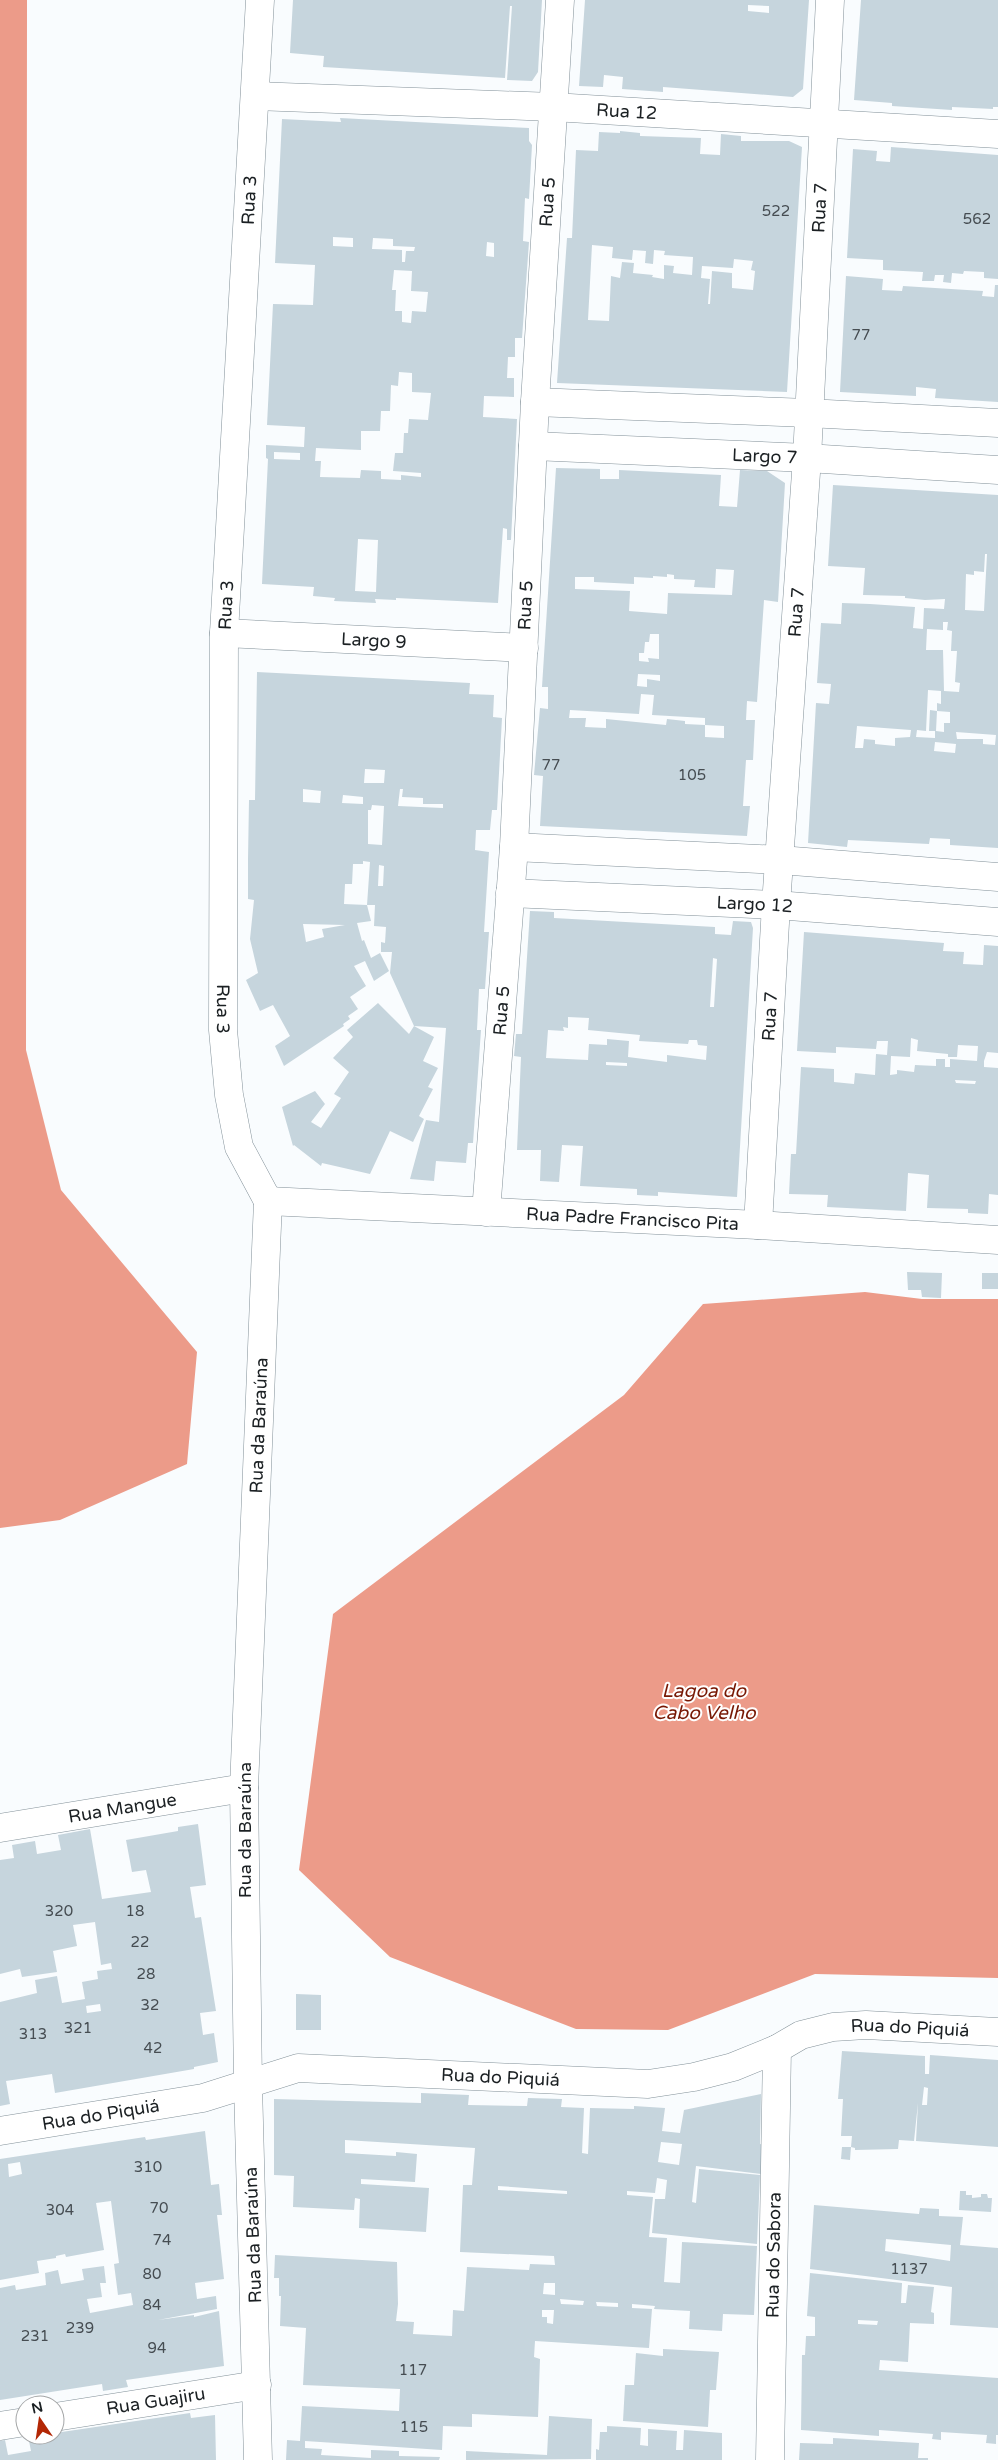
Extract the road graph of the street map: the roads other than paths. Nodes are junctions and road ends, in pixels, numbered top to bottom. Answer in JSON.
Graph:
{"nodes":[{"id":1,"x":260,"y":0,"type":"edge"},
{"id":2,"x":560,"y":0,"type":"edge"},
{"id":3,"x":830,"y":0,"type":"edge"},
{"id":4,"x":255,"y":96,"type":"junction"},
{"id":5,"x":553,"y":107,"type":"junction"},
{"id":6,"x":823,"y":124,"type":"junction"},
{"id":7,"x":998,"y":134,"type":"edge"},
{"id":8,"x":535,"y":402,"type":"junction"},
{"id":9,"x":808,"y":413,"type":"junction"},
{"id":10,"x":998,"y":423,"type":"edge"},
{"id":11,"x":533,"y":446,"type":"junction"},
{"id":12,"x":807,"y":458,"type":"junction"},
{"id":13,"x":998,"y":470,"type":"edge"},
{"id":14,"x":224,"y":633,"type":"junction"},
{"id":15,"x":524,"y":648,"type":"junction"},
{"id":16,"x":514,"y":847,"type":"junction"},
{"id":17,"x":780,"y":860,"type":"junction"},
{"id":18,"x":998,"y":876,"type":"edge"},
{"id":19,"x":510,"y":893,"type":"junction"},
{"id":20,"x":776,"y":905,"type":"junction"},
{"id":21,"x":998,"y":922,"type":"edge"},
{"id":22,"x":268,"y":1201,"type":"junction"},
{"id":23,"x":486,"y":1212,"type":"junction"},
{"id":24,"x":758,"y":1225,"type":"junction"},
{"id":25,"x":998,"y":1240,"type":"edge"},
{"id":26,"x":244,"y":1788,"type":"junction"},
{"id":27,"x":0,"y":1828,"type":"edge"},
{"id":28,"x":998,"y":2032,"type":"edge"},
{"id":29,"x":777,"y":2049,"type":"junction"},
{"id":30,"x":248,"y":2085,"type":"junction"},
{"id":31,"x":0,"y":2131,"type":"edge"},
{"id":32,"x":257,"y":2385,"type":"junction"},
{"id":33,"x":65,"y":2415,"type":"edge"},
{"id":34,"x":15,"y":2424,"type":"edge"},
{"id":35,"x":0,"y":2426,"type":"edge"},
{"id":36,"x":258,"y":2460,"type":"edge"},
{"id":37,"x":770,"y":2460,"type":"edge"}],
"edges":[{"from":1,"to":4,"type":"street","name":"Rua 3"},
{"from":2,"to":5,"type":"street","name":"Rua 5"},
{"from":3,"to":6,"type":"street","name":"Rua 7"},
{"from":4,"to":5,"type":"street","name":"Rua 12"},
{"from":4,"to":14,"type":"street","name":"Rua 3"},
{"from":5,"to":6,"type":"street","name":"Rua 12"},
{"from":5,"to":8,"type":"street","name":"Rua 5"},
{"from":6,"to":7,"type":"street","name":"Rua 12"},
{"from":6,"to":9,"type":"street","name":"Rua 7"},
{"from":8,"to":9,"type":"street"},
{"from":8,"to":11,"type":"street","name":"Rua 5"},
{"from":9,"to":10,"type":"street"},
{"from":9,"to":12,"type":"street","name":"Rua 7"},
{"from":11,"to":12,"type":"street","name":"Largo 7"},
{"from":11,"to":15,"type":"street","name":"Rua 5"},
{"from":12,"to":13,"type":"street","name":"Largo 7"},
{"from":12,"to":17,"type":"street","name":"Rua 7"},
{"from":14,"to":15,"type":"street","name":"Largo 9"},
{"from":14,"to":22,"type":"street","name":"Rua 3"},
{"from":15,"to":16,"type":"street","name":"Rua 5"},
{"from":16,"to":17,"type":"street"},
{"from":16,"to":19,"type":"street","name":"Rua 5"},
{"from":17,"to":18,"type":"street"},
{"from":17,"to":20,"type":"street","name":"Rua 7"},
{"from":19,"to":20,"type":"street","name":"Largo 12"},
{"from":19,"to":23,"type":"street","name":"Rua 5"},
{"from":20,"to":21,"type":"street","name":"Largo 12"},
{"from":20,"to":24,"type":"street","name":"Rua 7"},
{"from":22,"to":23,"type":"street","name":"Rua Padre Francisco Pita"},
{"from":22,"to":26,"type":"street","name":"Rua da Baraúna"},
{"from":23,"to":24,"type":"street","name":"Rua Padre Francisco Pita"},
{"from":24,"to":25,"type":"street","name":"Rua Padre Francisco Pita"},
{"from":26,"to":27,"type":"street","name":"Rua Mangue"},
{"from":26,"to":30,"type":"street","name":"Rua da Baraúna"},
{"from":28,"to":29,"type":"street","name":"Rua do Piquiá"},
{"from":29,"to":30,"type":"street","name":"Rua do Piquiá"},
{"from":29,"to":37,"type":"street","name":"Rua do Sabora"},
{"from":30,"to":31,"type":"street","name":"Rua do Piquiá"},
{"from":30,"to":32,"type":"street","name":"Rua da Baraúna"},
{"from":32,"to":33,"type":"street","name":"Rua Guajiru"},
{"from":32,"to":36,"type":"street","name":"Rua da Baraúna"},
{"from":34,"to":35,"type":"street"}]}
